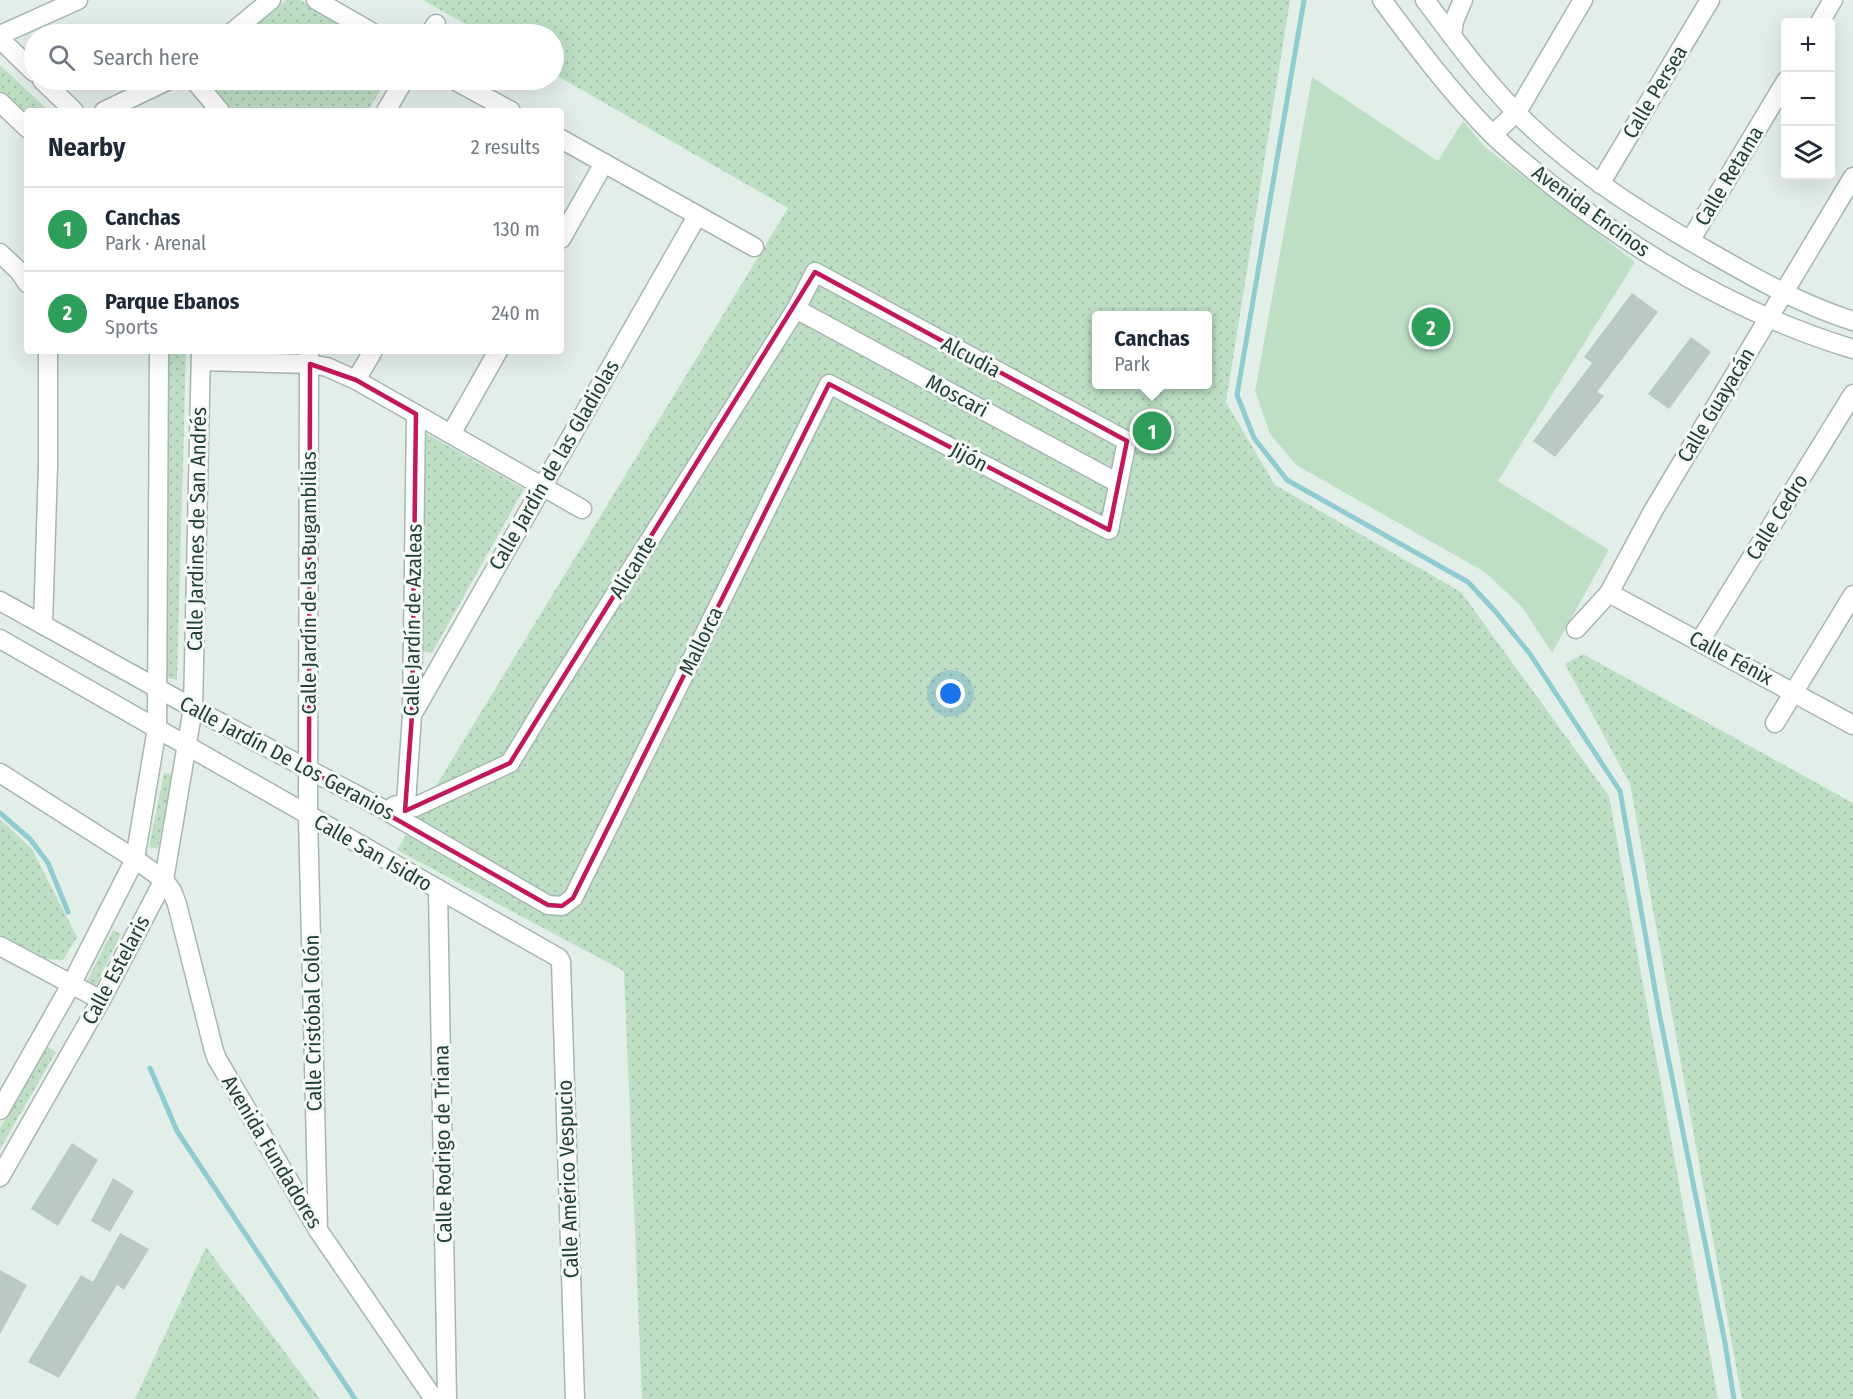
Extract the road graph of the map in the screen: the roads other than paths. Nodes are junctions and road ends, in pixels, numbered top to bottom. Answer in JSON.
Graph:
{"nodes":[{"id":1,"x":78,"y":0,"type":"edge"},
{"id":2,"x":271,"y":0,"type":"edge"},
{"id":3,"x":316,"y":0,"type":"edge"},
{"id":4,"x":1382,"y":0,"type":"edge"},
{"id":5,"x":1425,"y":0,"type":"edge"},
{"id":6,"x":1463,"y":0,"type":"edge"},
{"id":7,"x":1583,"y":0,"type":"edge"},
{"id":8,"x":1710,"y":0,"type":"edge"},
{"id":9,"x":1833,"y":0,"type":"edge"},
{"id":10,"x":1822,"y":18,"type":"edge"},
{"id":11,"x":27,"y":24,"type":"edge"},
{"id":12,"x":242,"y":24,"type":"edge"},
{"id":13,"x":358,"y":24,"type":"edge"},
{"id":14,"x":24,"y":26,"type":"edge"},
{"id":15,"x":1452,"y":36,"type":"junction"},
{"id":16,"x":0,"y":37,"type":"edge"},
{"id":17,"x":24,"y":62,"type":"edge"},
{"id":18,"x":1781,"y":88,"type":"edge"},
{"id":19,"x":52,"y":90,"type":"edge"},
{"id":20,"x":148,"y":90,"type":"edge"},
{"id":21,"x":202,"y":90,"type":"edge"},
{"id":22,"x":398,"y":90,"type":"edge"},
{"id":23,"x":472,"y":90,"type":"edge"},
{"id":24,"x":0,"y":102,"type":"edge"},
{"id":25,"x":71,"y":108,"type":"edge"},
{"id":26,"x":110,"y":108,"type":"edge"},
{"id":27,"x":217,"y":108,"type":"edge"},
{"id":28,"x":388,"y":108,"type":"edge"},
{"id":29,"x":504,"y":108,"type":"edge"},
{"id":30,"x":1517,"y":112,"type":"junction"},
{"id":31,"x":24,"y":125,"type":"edge"},
{"id":32,"x":1492,"y":134,"type":"junction"},
{"id":33,"x":564,"y":141,"type":"edge"},
{"id":34,"x":604,"y":163,"type":"junction"},
{"id":35,"x":1853,"y":177,"type":"edge"},
{"id":36,"x":1600,"y":184,"type":"junction"},
{"id":37,"x":697,"y":216,"type":"junction"},
{"id":38,"x":564,"y":234,"type":"edge"},
{"id":39,"x":1690,"y":241,"type":"junction"},
{"id":40,"x":754,"y":247,"type":"dead end"},
{"id":41,"x":0,"y":253,"type":"edge"},
{"id":42,"x":815,"y":272,"type":"joint"},
{"id":43,"x":24,"y":280,"type":"edge"},
{"id":44,"x":1783,"y":293,"type":"junction"},
{"id":45,"x":796,"y":309,"type":"junction"},
{"id":46,"x":1768,"y":318,"type":"junction"},
{"id":47,"x":1853,"y":321,"type":"edge"},
{"id":48,"x":1853,"y":349,"type":"edge"},
{"id":49,"x":48,"y":354,"type":"edge"},
{"id":50,"x":159,"y":354,"type":"edge"},
{"id":51,"x":371,"y":354,"type":"edge"},
{"id":52,"x":496,"y":354,"type":"edge"},
{"id":53,"x":201,"y":356,"type":"edge"},
{"id":54,"x":309,"y":357,"type":"edge"},
{"id":55,"x":356,"y":380,"type":"junction"},
{"id":56,"x":829,"y":384,"type":"joint"},
{"id":57,"x":1853,"y":394,"type":"edge"},
{"id":58,"x":416,"y":414,"type":"junction"},
{"id":59,"x":451,"y":434,"type":"junction"},
{"id":60,"x":1118,"y":483,"type":"junction"},
{"id":61,"x":543,"y":486,"type":"junction"},
{"id":62,"x":582,"y":509,"type":"dead end"},
{"id":63,"x":1609,"y":593,"type":"junction"},
{"id":64,"x":1853,"y":595,"type":"edge"},
{"id":65,"x":0,"y":601,"type":"edge"},
{"id":66,"x":43,"y":625,"type":"junction"},
{"id":67,"x":1576,"y":629,"type":"dead end"},
{"id":68,"x":0,"y":639,"type":"edge"},
{"id":69,"x":1700,"y":641,"type":"junction"},
{"id":70,"x":158,"y":688,"type":"junction"},
{"id":71,"x":1793,"y":692,"type":"junction"},
{"id":72,"x":193,"y":708,"type":"junction"},
{"id":73,"x":412,"y":715,"type":"junction"},
{"id":74,"x":1775,"y":723,"type":"dead end"},
{"id":75,"x":1853,"y":725,"type":"edge"},
{"id":76,"x":157,"y":728,"type":"junction"},
{"id":77,"x":188,"y":745,"type":"junction"},
{"id":78,"x":309,"y":770,"type":"junction"},
{"id":79,"x":0,"y":773,"type":"edge"},
{"id":80,"x":405,"y":803,"type":"junction"},
{"id":81,"x":383,"y":809,"type":"junction"},
{"id":82,"x":308,"y":816,"type":"junction"},
{"id":83,"x":135,"y":859,"type":"junction"},
{"id":84,"x":164,"y":880,"type":"junction"},
{"id":85,"x":438,"y":890,"type":"junction"},
{"id":86,"x":573,"y":898,"type":"joint"},
{"id":87,"x":0,"y":946,"type":"edge"},
{"id":88,"x":559,"y":958,"type":"joint"},
{"id":89,"x":72,"y":983,"type":"junction"},
{"id":90,"x":101,"y":1000,"type":"junction"},
{"id":91,"x":0,"y":1110,"type":"edge"},
{"id":92,"x":0,"y":1177,"type":"edge"},
{"id":93,"x":318,"y":1230,"type":"junction"},
{"id":94,"x":434,"y":1399,"type":"edge"},
{"id":95,"x":447,"y":1399,"type":"edge"},
{"id":96,"x":575,"y":1399,"type":"edge"}],
"edges":[{"from":1,"to":11,"type":"street"},
{"from":2,"to":12,"type":"street"},
{"from":3,"to":13,"type":"street"},
{"from":4,"to":32,"type":"street","name":"Avenida Encinos"},
{"from":5,"to":15,"type":"street","name":"Avenida Encinos"},
{"from":6,"to":15,"type":"street"},
{"from":7,"to":30,"type":"street"},
{"from":8,"to":36,"type":"street","name":"Calle Persea"},
{"from":9,"to":10,"type":"street"},
{"from":14,"to":16,"type":"street"},
{"from":15,"to":30,"type":"street","name":"Avenida Encinos"},
{"from":16,"to":17,"type":"street"},
{"from":18,"to":39,"type":"street","name":"Calle Retama"},
{"from":19,"to":25,"type":"street"},
{"from":20,"to":26,"type":"street"},
{"from":21,"to":27,"type":"street"},
{"from":22,"to":28,"type":"street"},
{"from":23,"to":29,"type":"street"},
{"from":24,"to":31,"type":"street"},
{"from":30,"to":32,"type":"street"},
{"from":30,"to":36,"type":"street","name":"Avenida Encinos"},
{"from":32,"to":46,"type":"street","name":"Avenida Encinos"},
{"from":33,"to":34,"type":"street"},
{"from":34,"to":37,"type":"street"},
{"from":34,"to":38,"type":"street"},
{"from":35,"to":44,"type":"street","name":"Calle Guayacán"},
{"from":36,"to":39,"type":"street","name":"Avenida Encinos"},
{"from":37,"to":40,"type":"street"},
{"from":37,"to":61,"type":"street","name":"Calle Jardín de las Gladiolas"},
{"from":39,"to":44,"type":"street","name":"Avenida Encinos"},
{"from":41,"to":43,"type":"street"},
{"from":42,"to":45,"type":"street","name":"Alicante"},
{"from":42,"to":60,"type":"street","name":"Alcudia"},
{"from":44,"to":46,"type":"street","name":"Calle Guayacán"},
{"from":44,"to":47,"type":"street","name":"Avenida Encinos"},
{"from":45,"to":60,"type":"street","name":"Moscari"},
{"from":45,"to":80,"type":"street","name":"Alicante"},
{"from":46,"to":48,"type":"street","name":"Avenida Encinos"},
{"from":46,"to":63,"type":"street","name":"Calle Guayacán"},
{"from":49,"to":66,"type":"street"},
{"from":50,"to":70,"type":"street","name":"Calle Jardines de San Andrés"},
{"from":51,"to":55,"type":"street"},
{"from":52,"to":59,"type":"street"},
{"from":53,"to":54,"type":"street"},
{"from":53,"to":72,"type":"street","name":"Calle Jardines de San Andrés"},
{"from":54,"to":55,"type":"street"},
{"from":54,"to":78,"type":"street","name":"Calle Jardín de las Bugambilias"},
{"from":55,"to":58,"type":"street"},
{"from":56,"to":60,"type":"street","name":"Jijón"},
{"from":56,"to":86,"type":"street","name":"Mallorca"},
{"from":57,"to":69,"type":"street","name":"Calle Cedro"},
{"from":58,"to":59,"type":"street"},
{"from":58,"to":73,"type":"street","name":"Calle Jardín de Azaleas"},
{"from":59,"to":61,"type":"street"},
{"from":61,"to":62,"type":"street"},
{"from":61,"to":73,"type":"street","name":"Calle Jardín de las Gladiolas"},
{"from":63,"to":67,"type":"street","name":"Calle Guayacán"},
{"from":63,"to":69,"type":"street","name":"Calle Fénix"},
{"from":64,"to":71,"type":"street"},
{"from":65,"to":66,"type":"street","name":"Calle Jardín De Los Geranios"},
{"from":66,"to":70,"type":"street","name":"Calle Jardín De Los Geranios"},
{"from":68,"to":76,"type":"street","name":"Calle Jardín De Los Geranios"},
{"from":69,"to":71,"type":"street","name":"Calle Fénix"},
{"from":70,"to":72,"type":"street","name":"Calle Jardín De Los Geranios"},
{"from":70,"to":76,"type":"street","name":"Calle Jardines de San Andrés"},
{"from":71,"to":74,"type":"street"},
{"from":71,"to":75,"type":"street","name":"Calle Fénix"},
{"from":72,"to":77,"type":"street","name":"Calle Jardines de San Andrés"},
{"from":72,"to":78,"type":"street","name":"Calle Jardín De Los Geranios"},
{"from":73,"to":80,"type":"street","name":"Calle Jardín de Azaleas"},
{"from":76,"to":77,"type":"street","name":"Calle Jardín De Los Geranios"},
{"from":76,"to":83,"type":"street","name":"Calle Estelaris"},
{"from":77,"to":82,"type":"street","name":"Calle San Isidro"},
{"from":77,"to":84,"type":"street","name":"Calle Estelaris"},
{"from":78,"to":81,"type":"street","name":"Calle Jardín De Los Geranios"},
{"from":78,"to":82,"type":"street","name":"Calle Jardín de las Bugambilias"},
{"from":79,"to":83,"type":"street"},
{"from":80,"to":81,"type":"street"},
{"from":81,"to":86,"type":"street","name":"Calle Jardín De Los Geranios"},
{"from":82,"to":85,"type":"street","name":"Calle San Isidro"},
{"from":82,"to":93,"type":"street","name":"Calle Cristóbal Colón"},
{"from":83,"to":84,"type":"street"},
{"from":83,"to":89,"type":"street","name":"Calle Estelaris"},
{"from":84,"to":90,"type":"street","name":"Calle Estelaris"},
{"from":84,"to":93,"type":"street","name":"Avenida Fundadores"},
{"from":85,"to":88,"type":"street","name":"Calle San Isidro"},
{"from":85,"to":95,"type":"street","name":"Calle Rodrigo de Triana"},
{"from":87,"to":89,"type":"street"},
{"from":88,"to":96,"type":"street","name":"Calle Américo Vespucio"},
{"from":89,"to":90,"type":"street"},
{"from":89,"to":91,"type":"street","name":"Calle Estelaris"},
{"from":90,"to":92,"type":"street","name":"Calle Estelaris"},
{"from":93,"to":94,"type":"street","name":"Avenida Fundadores"}]}
